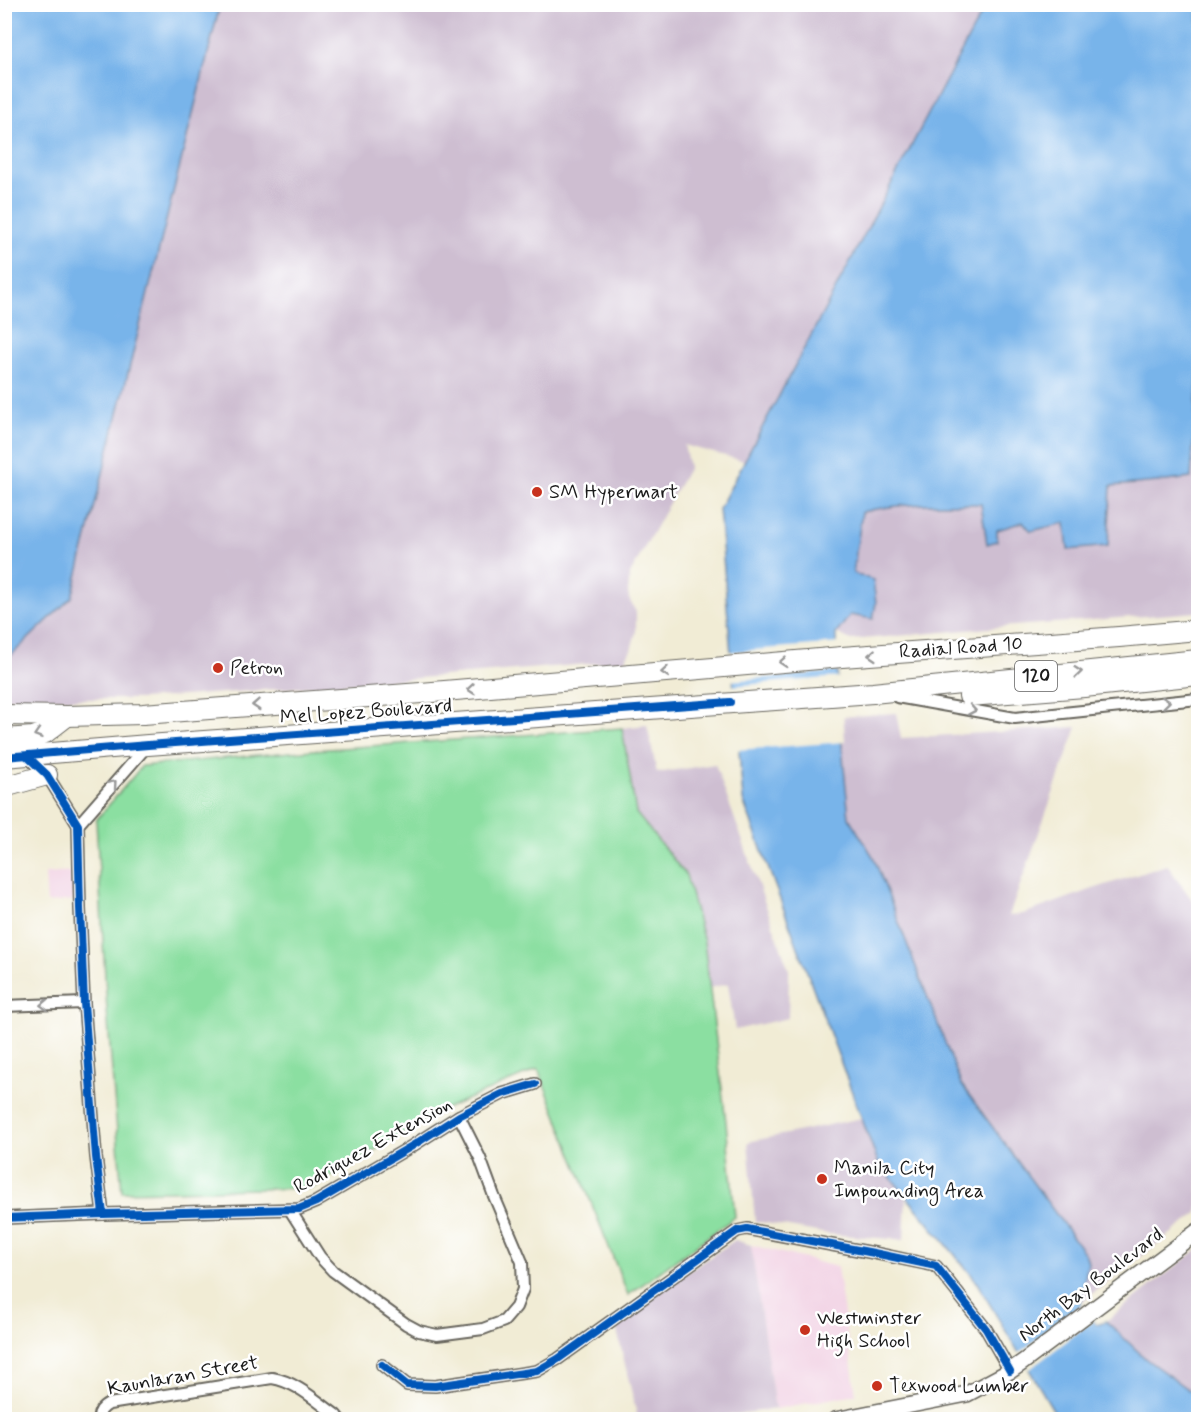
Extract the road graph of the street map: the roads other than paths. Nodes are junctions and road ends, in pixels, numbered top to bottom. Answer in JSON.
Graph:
{"nodes":[{"id":1,"x":1198,"y":621,"type":"edge"},
{"id":2,"x":1198,"y":630,"type":"edge"},
{"id":3,"x":1077,"y":639,"type":"junction"},
{"id":4,"x":1198,"y":660,"type":"edge"},
{"id":5,"x":723,"y":667,"type":"joint"},
{"id":6,"x":1198,"y":675,"type":"edge"},
{"id":7,"x":873,"y":693,"type":"junction"},
{"id":8,"x":1198,"y":699,"type":"edge"},
{"id":9,"x":730,"y":702,"type":"joint"},
{"id":10,"x":4,"y":715,"type":"edge"},
{"id":11,"x":67,"y":716,"type":"junction"},
{"id":12,"x":4,"y":739,"type":"edge"},
{"id":13,"x":148,"y":745,"type":"junction"},
{"id":14,"x":27,"y":756,"type":"junction"},
{"id":15,"x":4,"y":757,"type":"edge"},
{"id":16,"x":47,"y":775,"type":"junction"},
{"id":17,"x":4,"y":787,"type":"edge"},
{"id":18,"x":78,"y":825,"type":"junction"},
{"id":19,"x":84,"y":1003,"type":"junction"},
{"id":20,"x":4,"y":1006,"type":"edge"},
{"id":21,"x":535,"y":1084,"type":"dead end"},
{"id":22,"x":459,"y":1116,"type":"junction"},
{"id":23,"x":290,"y":1210,"type":"junction"},
{"id":24,"x":103,"y":1214,"type":"junction"},
{"id":25,"x":4,"y":1218,"type":"edge"},
{"id":26,"x":1198,"y":1231,"type":"edge"},
{"id":27,"x":382,"y":1365,"type":"dead end"},
{"id":28,"x":1017,"y":1366,"type":"junction"},
{"id":29,"x":99,"y":1419,"type":"edge"},
{"id":30,"x":340,"y":1419,"type":"edge"},
{"id":31,"x":835,"y":1419,"type":"edge"}],
"edges":[{"from":1,"to":3,"type":"highway"},
{"from":2,"to":3,"type":"highway","name":"Radial Road 10","number":"120"},
{"from":3,"to":5,"type":"highway","name":"Radial Road 10","number":"120","one_way":true},
{"from":7,"to":4,"type":"highway","name":"Radial Road 10","number":"120","one_way":true},
{"from":5,"to":11,"type":"highway","name":"Mel Lopez Boulevard","number":"120","one_way":true},
{"from":6,"to":7,"type":"highway"},
{"from":7,"to":8,"type":"street","one_way":true},
{"from":7,"to":9,"type":"highway","name":"Radial Road 10","number":"120"},
{"from":9,"to":13,"type":"highway","name":"Mel Lopez Boulevard","number":"120"},
{"from":10,"to":11,"type":"highway","name":"Mel Lopez Boulevard","number":"120"},
{"from":11,"to":12,"type":"highway","one_way":true},
{"from":13,"to":14,"type":"highway","name":"Mel Lopez Boulevard","number":"120"},
{"from":18,"to":13,"type":"street","one_way":true},
{"from":14,"to":15,"type":"highway","name":"Mel Lopez Boulevard","number":"120"},
{"from":14,"to":16,"type":"street"},
{"from":16,"to":17,"type":"highway"},
{"from":16,"to":18,"type":"street"},
{"from":18,"to":19,"type":"street"},
{"from":19,"to":20,"type":"street","one_way":true},
{"from":19,"to":24,"type":"street"},
{"from":21,"to":22,"type":"street","name":"Rodriguez Extension"},
{"from":22,"to":23,"type":"street","name":"Rodriguez Extension"},
{"from":22,"to":23,"type":"street"},
{"from":23,"to":24,"type":"street","name":"Rodriguez Extension"},
{"from":24,"to":25,"type":"street","name":"Rodriguez Extension"},
{"from":26,"to":28,"type":"main road","name":"North Bay Boulevard"},
{"from":27,"to":28,"type":"street"},
{"from":28,"to":31,"type":"main road","name":"North Bay Boulevard"},
{"from":29,"to":30,"type":"street","name":"Kaunlaran Street"}]}
